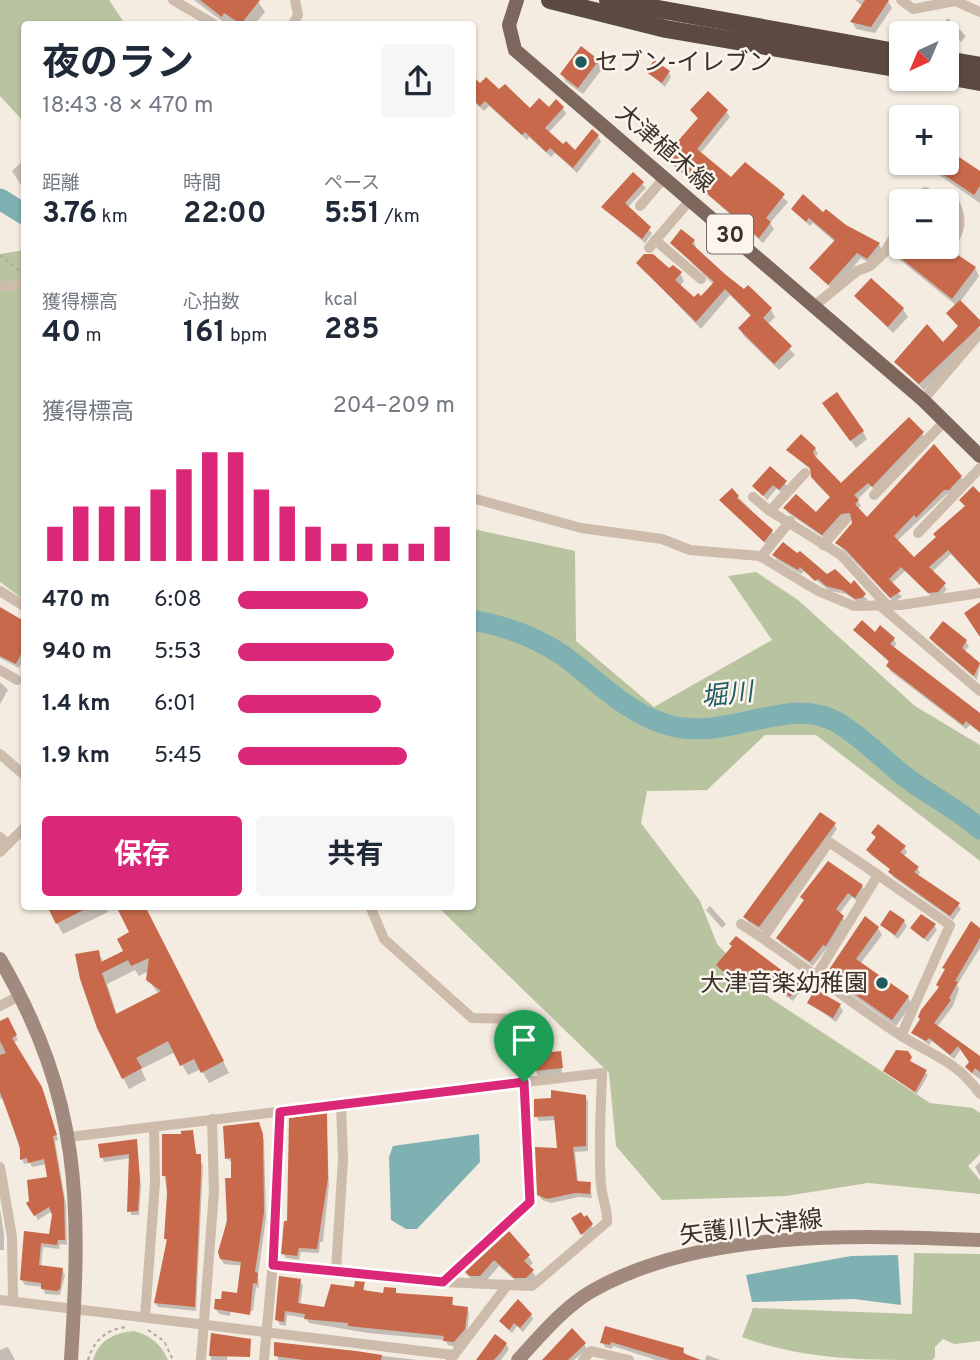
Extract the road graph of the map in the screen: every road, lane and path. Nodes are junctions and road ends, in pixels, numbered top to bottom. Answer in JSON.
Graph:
{"nodes":[{"id":1,"x":173,"y":0,"type":"edge"},
{"id":2,"x":295,"y":0,"type":"edge"},
{"id":3,"x":517,"y":0,"type":"edge"},
{"id":4,"x":550,"y":0,"type":"edge"},
{"id":5,"x":608,"y":0,"type":"edge"},
{"id":6,"x":901,"y":0,"type":"edge"},
{"id":7,"x":649,"y":5,"type":"edge"},
{"id":8,"x":980,"y":12,"type":"edge"},
{"id":9,"x":210,"y":21,"type":"edge"},
{"id":10,"x":295,"y":21,"type":"edge"},
{"id":11,"x":889,"y":51,"type":"edge"},
{"id":12,"x":959,"y":62,"type":"edge"},
{"id":13,"x":980,"y":66,"type":"edge"},
{"id":14,"x":889,"y":67,"type":"edge"},
{"id":15,"x":959,"y":78,"type":"edge"},
{"id":16,"x":980,"y":82,"type":"edge"},
{"id":17,"x":664,"y":177,"type":"junction"},
{"id":18,"x":690,"y":200,"type":"junction"},
{"id":19,"x":640,"y":206,"type":"dead end"},
{"id":20,"x":959,"y":213,"type":"edge"},
{"id":21,"x":959,"y":231,"type":"edge"},
{"id":22,"x":889,"y":245,"type":"edge"},
{"id":23,"x":0,"y":256,"type":"edge"},
{"id":24,"x":21,"y":273,"type":"edge"},
{"id":25,"x":701,"y":279,"type":"dead end"},
{"id":26,"x":21,"y":284,"type":"edge"},
{"id":27,"x":0,"y":287,"type":"edge"},
{"id":28,"x":814,"y":306,"type":"junction"},
{"id":29,"x":980,"y":333,"type":"edge"},
{"id":30,"x":923,"y":400,"type":"junction"},
{"id":31,"x":946,"y":421,"type":"junction"},
{"id":32,"x":980,"y":456,"type":"edge"},
{"id":33,"x":980,"y":468,"type":"edge"},
{"id":34,"x":805,"y":473,"type":"dead end"},
{"id":35,"x":874,"y":495,"type":"dead end"},
{"id":36,"x":753,"y":497,"type":"dead end"},
{"id":37,"x":476,"y":499,"type":"edge"},
{"id":38,"x":770,"y":511,"type":"junction"},
{"id":39,"x":846,"y":519,"type":"dead end"},
{"id":40,"x":790,"y":521,"type":"junction"},
{"id":41,"x":918,"y":533,"type":"dead end"},
{"id":42,"x":823,"y":545,"type":"junction"},
{"id":43,"x":761,"y":557,"type":"junction"},
{"id":44,"x":0,"y":591,"type":"edge"},
{"id":45,"x":980,"y":593,"type":"edge"},
{"id":46,"x":21,"y":604,"type":"edge"},
{"id":47,"x":882,"y":604,"type":"junction"},
{"id":48,"x":0,"y":670,"type":"edge"},
{"id":49,"x":17,"y":680,"type":"dead end"},
{"id":50,"x":980,"y":691,"type":"edge"},
{"id":51,"x":0,"y":754,"type":"edge"},
{"id":52,"x":21,"y":772,"type":"edge"},
{"id":53,"x":21,"y":830,"type":"edge"},
{"id":54,"x":3,"y":844,"type":"edge"},
{"id":55,"x":878,"y":875,"type":"junction"},
{"id":56,"x":372,"y":910,"type":"edge"},
{"id":57,"x":741,"y":924,"type":"dead end"},
{"id":58,"x":763,"y":938,"type":"junction"},
{"id":59,"x":0,"y":959,"type":"edge"},
{"id":60,"x":816,"y":975,"type":"junction"},
{"id":61,"x":21,"y":995,"type":"junction"},
{"id":62,"x":0,"y":1006,"type":"edge"},
{"id":63,"x":901,"y":1035,"type":"junction"},
{"id":64,"x":524,"y":1082,"type":"junction"},
{"id":65,"x":980,"y":1094,"type":"edge"},
{"id":66,"x":341,"y":1104,"type":"junction"},
{"id":67,"x":280,"y":1112,"type":"junction"},
{"id":68,"x":212,"y":1119,"type":"junction"},
{"id":69,"x":154,"y":1127,"type":"junction"},
{"id":70,"x":69,"y":1137,"type":"junction"},
{"id":71,"x":0,"y":1167,"type":"edge"},
{"id":72,"x":980,"y":1240,"type":"edge"},
{"id":73,"x":273,"y":1265,"type":"junction"},
{"id":74,"x":336,"y":1271,"type":"junction"},
{"id":75,"x":443,"y":1282,"type":"junction"},
{"id":76,"x":506,"y":1287,"type":"junction"},
{"id":77,"x":0,"y":1300,"type":"edge"},
{"id":78,"x":13,"y":1301,"type":"junction"},
{"id":79,"x":76,"y":1308,"type":"junction"},
{"id":80,"x":145,"y":1317,"type":"junction"},
{"id":81,"x":204,"y":1325,"type":"junction"},
{"id":82,"x":134,"y":1326,"type":"dead end"},
{"id":83,"x":142,"y":1328,"type":"dead end"},
{"id":84,"x":266,"y":1331,"type":"junction"},
{"id":85,"x":452,"y":1357,"type":"edge"},
{"id":86,"x":71,"y":1360,"type":"edge"},
{"id":87,"x":88,"y":1360,"type":"edge"},
{"id":88,"x":173,"y":1360,"type":"edge"},
{"id":89,"x":201,"y":1360,"type":"edge"},
{"id":90,"x":264,"y":1360,"type":"edge"},
{"id":91,"x":518,"y":1360,"type":"edge"},
{"id":92,"x":583,"y":1360,"type":"edge"},
{"id":93,"x":629,"y":1360,"type":"edge"}],
"edges":[{"from":1,"to":9,"type":"street"},
{"from":2,"to":10,"type":"street"},
{"from":3,"to":17,"type":"main road","name":"大津植木線","number":"30"},
{"from":4,"to":14,"type":"highway"},
{"from":5,"to":7,"type":"highway"},
{"from":6,"to":8,"type":"street"},
{"from":7,"to":11,"type":"highway"},
{"from":12,"to":13,"type":"highway"},
{"from":15,"to":16,"type":"highway"},
{"from":17,"to":18,"type":"main road","name":"大津植木線","number":"30"},
{"from":17,"to":19,"type":"street"},
{"from":18,"to":25,"type":"street"},
{"from":18,"to":28,"type":"main road","name":"大津植木線","number":"30"},
{"from":20,"to":21,"type":"street"},
{"from":22,"to":28,"type":"street"},
{"from":23,"to":24,"type":"path"},
{"from":26,"to":27,"type":"street"},
{"from":28,"to":30,"type":"main road","name":"大津植木線","number":"30"},
{"from":29,"to":30,"type":"street"},
{"from":30,"to":31,"type":"main road","name":"大津植木線","number":"30"},
{"from":31,"to":32,"type":"main road","name":"大津植木線","number":"30"},
{"from":31,"to":35,"type":"street"},
{"from":33,"to":41,"type":"street"},
{"from":34,"to":38,"type":"street"},
{"from":36,"to":38,"type":"street"},
{"from":37,"to":43,"type":"street"},
{"from":38,"to":40,"type":"street"},
{"from":39,"to":42,"type":"street"},
{"from":40,"to":42,"type":"street"},
{"from":40,"to":43,"type":"street"},
{"from":42,"to":47,"type":"street"},
{"from":43,"to":47,"type":"street"},
{"from":44,"to":46,"type":"street"},
{"from":45,"to":47,"type":"street"},
{"from":47,"to":50,"type":"street"},
{"from":48,"to":49,"type":"street"},
{"from":51,"to":52,"type":"street"},
{"from":53,"to":54,"type":"street"},
{"from":55,"to":58,"type":"street"},
{"from":55,"to":60,"type":"street"},
{"from":55,"to":63,"type":"street"},
{"from":56,"to":64,"type":"street"},
{"from":57,"to":58,"type":"street"},
{"from":58,"to":60,"type":"street"},
{"from":59,"to":61,"type":"main road"},
{"from":60,"to":63,"type":"street"},
{"from":61,"to":62,"type":"street"},
{"from":61,"to":70,"type":"main road"},
{"from":63,"to":65,"type":"street"},
{"from":64,"to":66,"type":"street"},
{"from":64,"to":75,"type":"street"},
{"from":64,"to":76,"type":"street"},
{"from":66,"to":67,"type":"street"},
{"from":66,"to":74,"type":"street"},
{"from":67,"to":68,"type":"street"},
{"from":67,"to":73,"type":"street"},
{"from":68,"to":69,"type":"street"},
{"from":68,"to":81,"type":"street"},
{"from":69,"to":70,"type":"street"},
{"from":69,"to":80,"type":"street"},
{"from":70,"to":79,"type":"main road"},
{"from":71,"to":78,"type":"street"},
{"from":72,"to":91,"type":"main road","name":"矢護川大津線"},
{"from":73,"to":74,"type":"street"},
{"from":73,"to":84,"type":"street"},
{"from":74,"to":75,"type":"street"},
{"from":75,"to":76,"type":"street"},
{"from":76,"to":85,"type":"street"},
{"from":77,"to":78,"type":"street"},
{"from":78,"to":79,"type":"street"},
{"from":79,"to":80,"type":"street"},
{"from":79,"to":86,"type":"main road"},
{"from":80,"to":81,"type":"street"},
{"from":81,"to":84,"type":"street"},
{"from":81,"to":89,"type":"street"},
{"from":82,"to":87,"type":"path"},
{"from":83,"to":88,"type":"path"},
{"from":84,"to":85,"type":"street"},
{"from":84,"to":90,"type":"street"},
{"from":92,"to":93,"type":"street"}]}
